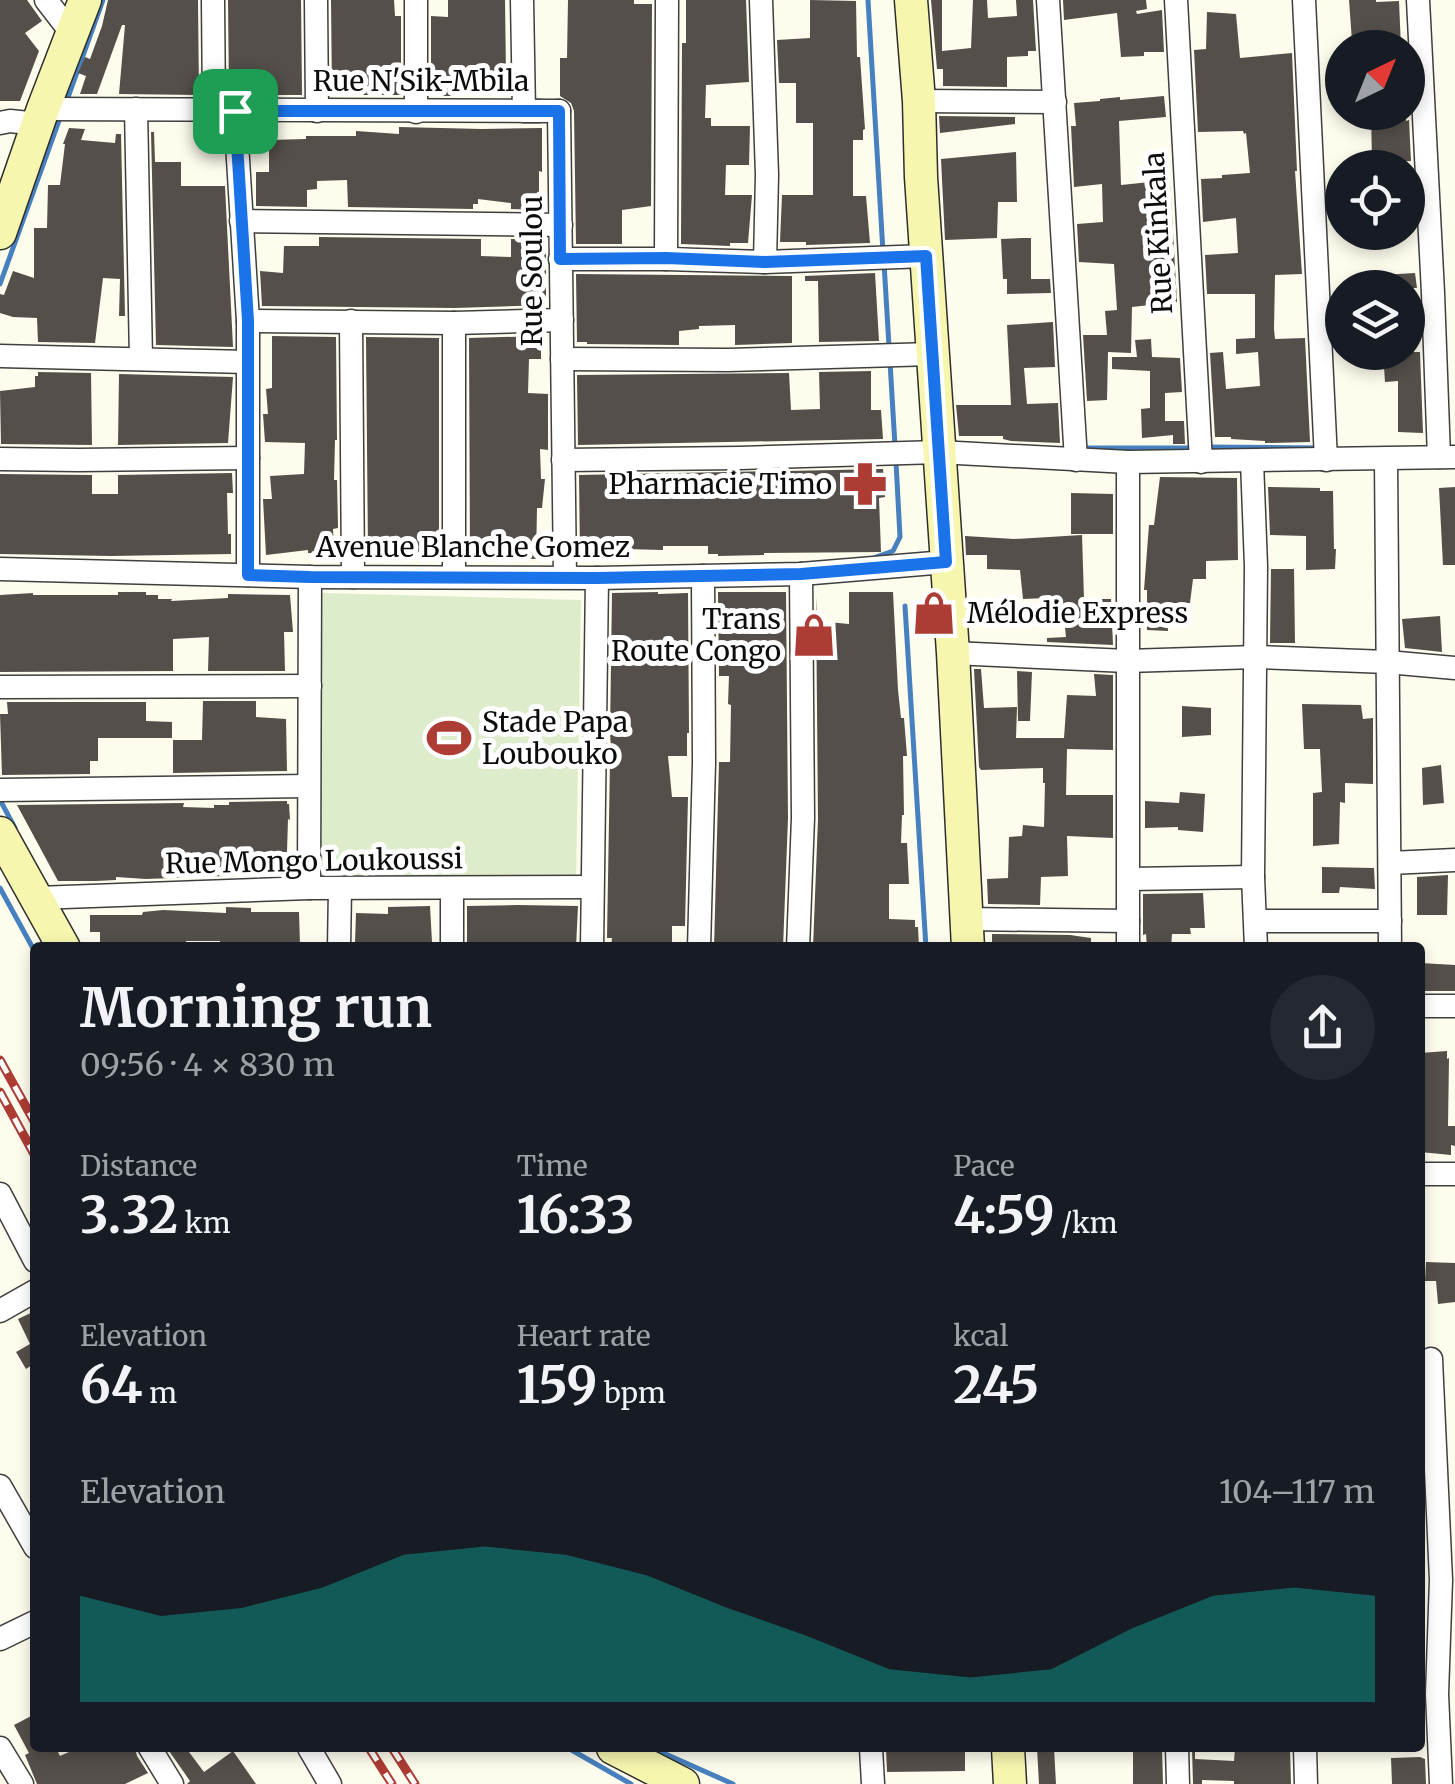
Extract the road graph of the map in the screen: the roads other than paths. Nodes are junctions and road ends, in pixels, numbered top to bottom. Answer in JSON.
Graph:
{"nodes":[{"id":1,"x":46,"y":0,"type":"edge"},
{"id":2,"x":85,"y":0,"type":"edge"},
{"id":3,"x":213,"y":0,"type":"edge"},
{"id":4,"x":316,"y":0,"type":"edge"},
{"id":5,"x":416,"y":0,"type":"edge"},
{"id":6,"x":522,"y":0,"type":"edge"},
{"id":7,"x":667,"y":0,"type":"edge"},
{"id":8,"x":761,"y":0,"type":"edge"},
{"id":9,"x":911,"y":0,"type":"edge"},
{"id":10,"x":1048,"y":0,"type":"edge"},
{"id":11,"x":1176,"y":0,"type":"edge"},
{"id":12,"x":1304,"y":0,"type":"edge"},
{"id":13,"x":1418,"y":0,"type":"edge"},
{"id":14,"x":74,"y":35,"type":"junction"},
{"id":15,"x":919,"y":101,"type":"junction"},
{"id":16,"x":1055,"y":102,"type":"junction"},
{"id":17,"x":136,"y":109,"type":"junction"},
{"id":18,"x":225,"y":111,"type":"junction"},
{"id":19,"x":559,"y":111,"type":"junction"},
{"id":20,"x":317,"y":112,"type":"junction"},
{"id":21,"x":416,"y":112,"type":"junction"},
{"id":22,"x":18,"y":116,"type":"edge"},
{"id":23,"x":241,"y":221,"type":"junction"},
{"id":24,"x":561,"y":224,"type":"junction"},
{"id":25,"x":0,"y":233,"type":"edge"},
{"id":26,"x":926,"y":256,"type":"junction"},
{"id":27,"x":666,"y":258,"type":"junction"},
{"id":28,"x":560,"y":259,"type":"junction"},
{"id":29,"x":765,"y":262,"type":"junction"},
{"id":30,"x":562,"y":320,"type":"junction"},
{"id":31,"x":248,"y":321,"type":"junction"},
{"id":32,"x":351,"y":322,"type":"junction"},
{"id":33,"x":454,"y":322,"type":"junction"},
{"id":34,"x":932,"y":354,"type":"junction"},
{"id":35,"x":0,"y":356,"type":"edge"},
{"id":36,"x":562,"y":359,"type":"junction"},
{"id":37,"x":141,"y":360,"type":"junction"},
{"id":38,"x":247,"y":362,"type":"junction"},
{"id":39,"x":939,"y":452,"type":"junction"},
{"id":40,"x":1447,"y":457,"type":"edge"},
{"id":41,"x":0,"y":458,"type":"edge"},
{"id":42,"x":248,"y":458,"type":"junction"},
{"id":43,"x":1386,"y":458,"type":"junction"},
{"id":44,"x":563,"y":460,"type":"junction"},
{"id":45,"x":1076,"y":460,"type":"junction"},
{"id":46,"x":1326,"y":460,"type":"junction"},
{"id":47,"x":1128,"y":462,"type":"junction"},
{"id":48,"x":1202,"y":462,"type":"junction"},
{"id":49,"x":1252,"y":462,"type":"junction"},
{"id":50,"x":946,"y":562,"type":"junction"},
{"id":51,"x":0,"y":569,"type":"edge"},
{"id":52,"x":801,"y":574,"type":"junction"},
{"id":53,"x":248,"y":575,"type":"junction"},
{"id":54,"x":703,"y":576,"type":"junction"},
{"id":55,"x":310,"y":577,"type":"junction"},
{"id":56,"x":353,"y":577,"type":"junction"},
{"id":57,"x":454,"y":577,"type":"junction"},
{"id":58,"x":565,"y":578,"type":"junction"},
{"id":59,"x":597,"y":578,"type":"junction"},
{"id":60,"x":953,"y":653,"type":"junction"},
{"id":61,"x":1256,"y":658,"type":"junction"},
{"id":62,"x":1127,"y":661,"type":"junction"},
{"id":63,"x":1387,"y":662,"type":"junction"},
{"id":64,"x":1455,"y":668,"type":"edge"},
{"id":65,"x":310,"y":686,"type":"junction"},
{"id":66,"x":0,"y":687,"type":"edge"},
{"id":67,"x":308,"y":786,"type":"junction"},
{"id":68,"x":0,"y":790,"type":"edge"},
{"id":69,"x":0,"y":834,"type":"edge"},
{"id":70,"x":1455,"y":860,"type":"edge"},
{"id":71,"x":1390,"y":863,"type":"junction"},
{"id":72,"x":1252,"y":877,"type":"junction"},
{"id":73,"x":1129,"y":879,"type":"junction"},
{"id":74,"x":592,"y":887,"type":"junction"},
{"id":75,"x":309,"y":888,"type":"junction"},
{"id":76,"x":452,"y":888,"type":"junction"},
{"id":77,"x":340,"y":889,"type":"junction"},
{"id":78,"x":37,"y":898,"type":"junction"},
{"id":79,"x":1390,"y":920,"type":"junction"},
{"id":80,"x":1128,"y":921,"type":"junction"},
{"id":81,"x":1256,"y":921,"type":"junction"},
{"id":82,"x":967,"y":933,"type":"edge"},
{"id":83,"x":61,"y":942,"type":"edge"},
{"id":84,"x":339,"y":942,"type":"edge"},
{"id":85,"x":452,"y":942,"type":"edge"},
{"id":86,"x":592,"y":942,"type":"edge"},
{"id":87,"x":699,"y":942,"type":"edge"},
{"id":88,"x":798,"y":942,"type":"edge"},
{"id":89,"x":1128,"y":942,"type":"edge"},
{"id":90,"x":1256,"y":942,"type":"edge"},
{"id":91,"x":1390,"y":942,"type":"edge"},
{"id":92,"x":1425,"y":1006,"type":"edge"},
{"id":93,"x":1455,"y":1006,"type":"edge"},
{"id":94,"x":1425,"y":1174,"type":"edge"},
{"id":95,"x":1455,"y":1174,"type":"edge"},
{"id":96,"x":0,"y":1194,"type":"edge"},
{"id":97,"x":30,"y":1252,"type":"edge"},
{"id":98,"x":30,"y":1295,"type":"edge"},
{"id":99,"x":0,"y":1311,"type":"edge"},
{"id":100,"x":1455,"y":1357,"type":"edge"},
{"id":101,"x":1426,"y":1359,"type":"edge"},
{"id":102,"x":0,"y":1486,"type":"edge"},
{"id":103,"x":30,"y":1539,"type":"edge"},
{"id":104,"x":30,"y":1624,"type":"edge"},
{"id":105,"x":0,"y":1639,"type":"edge"},
{"id":106,"x":0,"y":1748,"type":"edge"},
{"id":107,"x":152,"y":1752,"type":"edge"},
{"id":108,"x":310,"y":1752,"type":"edge"},
{"id":109,"x":621,"y":1752,"type":"edge"},
{"id":110,"x":871,"y":1752,"type":"edge"},
{"id":111,"x":1177,"y":1752,"type":"edge"},
{"id":112,"x":1305,"y":1752,"type":"edge"},
{"id":113,"x":22,"y":1784,"type":"edge"},
{"id":114,"x":172,"y":1784,"type":"edge"},
{"id":115,"x":330,"y":1784,"type":"edge"},
{"id":116,"x":683,"y":1784,"type":"edge"},
{"id":117,"x":873,"y":1784,"type":"edge"},
{"id":118,"x":1178,"y":1784,"type":"edge"},
{"id":119,"x":1306,"y":1784,"type":"edge"},
{"id":120,"x":1440,"y":1784,"type":"edge"}],
"edges":[{"from":1,"to":14,"type":"street"},
{"from":2,"to":14,"type":"street"},
{"from":3,"to":18,"type":"street"},
{"from":4,"to":20,"type":"street"},
{"from":5,"to":21,"type":"street"},
{"from":6,"to":19,"type":"street"},
{"from":7,"to":27,"type":"street"},
{"from":8,"to":29,"type":"street"},
{"from":9,"to":15,"type":"street"},
{"from":10,"to":16,"type":"street"},
{"from":11,"to":48,"type":"street","name":"Rue Kinkala"},
{"from":12,"to":46,"type":"street"},
{"from":13,"to":40,"type":"street"},
{"from":14,"to":22,"type":"street"},
{"from":15,"to":16,"type":"street"},
{"from":15,"to":26,"type":"street"},
{"from":16,"to":45,"type":"street"},
{"from":17,"to":18,"type":"street","name":"Rue N'Sik-Mbila"},
{"from":17,"to":22,"type":"street","name":"Rue N'Sik-Mbila"},
{"from":17,"to":37,"type":"street"},
{"from":18,"to":20,"type":"street","name":"Rue N'Sik-Mbila"},
{"from":18,"to":23,"type":"street"},
{"from":19,"to":21,"type":"street","name":"Rue N'Sik-Mbila"},
{"from":19,"to":24,"type":"street","name":"Rue Soulou"},
{"from":20,"to":21,"type":"street","name":"Rue N'Sik-Mbila"},
{"from":22,"to":25,"type":"street"},
{"from":23,"to":24,"type":"street"},
{"from":23,"to":31,"type":"street"},
{"from":24,"to":28,"type":"street","name":"Rue Soulou"},
{"from":26,"to":29,"type":"street"},
{"from":26,"to":34,"type":"street"},
{"from":27,"to":28,"type":"street"},
{"from":27,"to":29,"type":"street"},
{"from":28,"to":30,"type":"street","name":"Rue Soulou"},
{"from":30,"to":33,"type":"street"},
{"from":30,"to":36,"type":"street","name":"Rue Soulou"},
{"from":31,"to":32,"type":"street"},
{"from":31,"to":38,"type":"street"},
{"from":32,"to":33,"type":"street"},
{"from":32,"to":56,"type":"street"},
{"from":33,"to":57,"type":"street"},
{"from":34,"to":36,"type":"street"},
{"from":34,"to":39,"type":"street"},
{"from":35,"to":37,"type":"street"},
{"from":36,"to":44,"type":"street","name":"Rue Soulou"},
{"from":37,"to":38,"type":"street"},
{"from":38,"to":42,"type":"street"},
{"from":39,"to":44,"type":"street"},
{"from":39,"to":45,"type":"street"},
{"from":39,"to":50,"type":"street"},
{"from":40,"to":43,"type":"street"},
{"from":41,"to":42,"type":"street"},
{"from":42,"to":53,"type":"street"},
{"from":43,"to":46,"type":"street"},
{"from":43,"to":63,"type":"street"},
{"from":44,"to":58,"type":"street","name":"Rue Soulou"},
{"from":45,"to":47,"type":"street"},
{"from":46,"to":49,"type":"street"},
{"from":47,"to":48,"type":"street"},
{"from":47,"to":62,"type":"street"},
{"from":48,"to":49,"type":"street"},
{"from":49,"to":61,"type":"street"},
{"from":50,"to":52,"type":"street","name":"Avenue Blanche Gomez"},
{"from":50,"to":60,"type":"street"},
{"from":51,"to":53,"type":"street","name":"Avenue Blanche Gomez"},
{"from":52,"to":54,"type":"street","name":"Avenue Blanche Gomez"},
{"from":52,"to":88,"type":"street"},
{"from":53,"to":55,"type":"street","name":"Avenue Blanche Gomez"},
{"from":54,"to":59,"type":"street","name":"Avenue Blanche Gomez"},
{"from":54,"to":87,"type":"street"},
{"from":55,"to":56,"type":"street","name":"Avenue Blanche Gomez"},
{"from":55,"to":65,"type":"street"},
{"from":56,"to":57,"type":"street","name":"Avenue Blanche Gomez"},
{"from":57,"to":58,"type":"street","name":"Avenue Blanche Gomez"},
{"from":58,"to":59,"type":"street","name":"Avenue Blanche Gomez"},
{"from":59,"to":74,"type":"street"},
{"from":60,"to":62,"type":"street"},
{"from":60,"to":82,"type":"street"},
{"from":61,"to":62,"type":"street"},
{"from":61,"to":63,"type":"street"},
{"from":61,"to":72,"type":"street"},
{"from":62,"to":73,"type":"street"},
{"from":63,"to":64,"type":"street"},
{"from":63,"to":71,"type":"street"},
{"from":65,"to":66,"type":"street"},
{"from":65,"to":67,"type":"street"},
{"from":67,"to":68,"type":"street"},
{"from":67,"to":75,"type":"street"},
{"from":69,"to":78,"type":"street"},
{"from":70,"to":71,"type":"street"},
{"from":71,"to":79,"type":"street"},
{"from":72,"to":73,"type":"street"},
{"from":72,"to":81,"type":"street"},
{"from":73,"to":80,"type":"street"},
{"from":74,"to":76,"type":"street","name":"Rue Mongo Loukoussi"},
{"from":74,"to":86,"type":"street"},
{"from":75,"to":77,"type":"street","name":"Rue Mongo Loukoussi"},
{"from":75,"to":78,"type":"street","name":"Rue Mongo Loukoussi"},
{"from":76,"to":77,"type":"street","name":"Rue Mongo Loukoussi"},
{"from":76,"to":85,"type":"street"},
{"from":77,"to":84,"type":"street"},
{"from":78,"to":83,"type":"street"},
{"from":79,"to":81,"type":"street"},
{"from":79,"to":91,"type":"street"},
{"from":80,"to":82,"type":"street"},
{"from":80,"to":89,"type":"street"},
{"from":81,"to":90,"type":"street"},
{"from":92,"to":93,"type":"street"},
{"from":94,"to":95,"type":"street"},
{"from":96,"to":97,"type":"street"},
{"from":98,"to":99,"type":"street"},
{"from":100,"to":101,"type":"street"},
{"from":101,"to":120,"type":"street"},
{"from":102,"to":103,"type":"street"},
{"from":104,"to":105,"type":"street"},
{"from":106,"to":113,"type":"street"},
{"from":107,"to":114,"type":"street"},
{"from":108,"to":115,"type":"street"},
{"from":109,"to":116,"type":"street"},
{"from":110,"to":117,"type":"street"},
{"from":111,"to":118,"type":"street"},
{"from":112,"to":119,"type":"street"}]}
